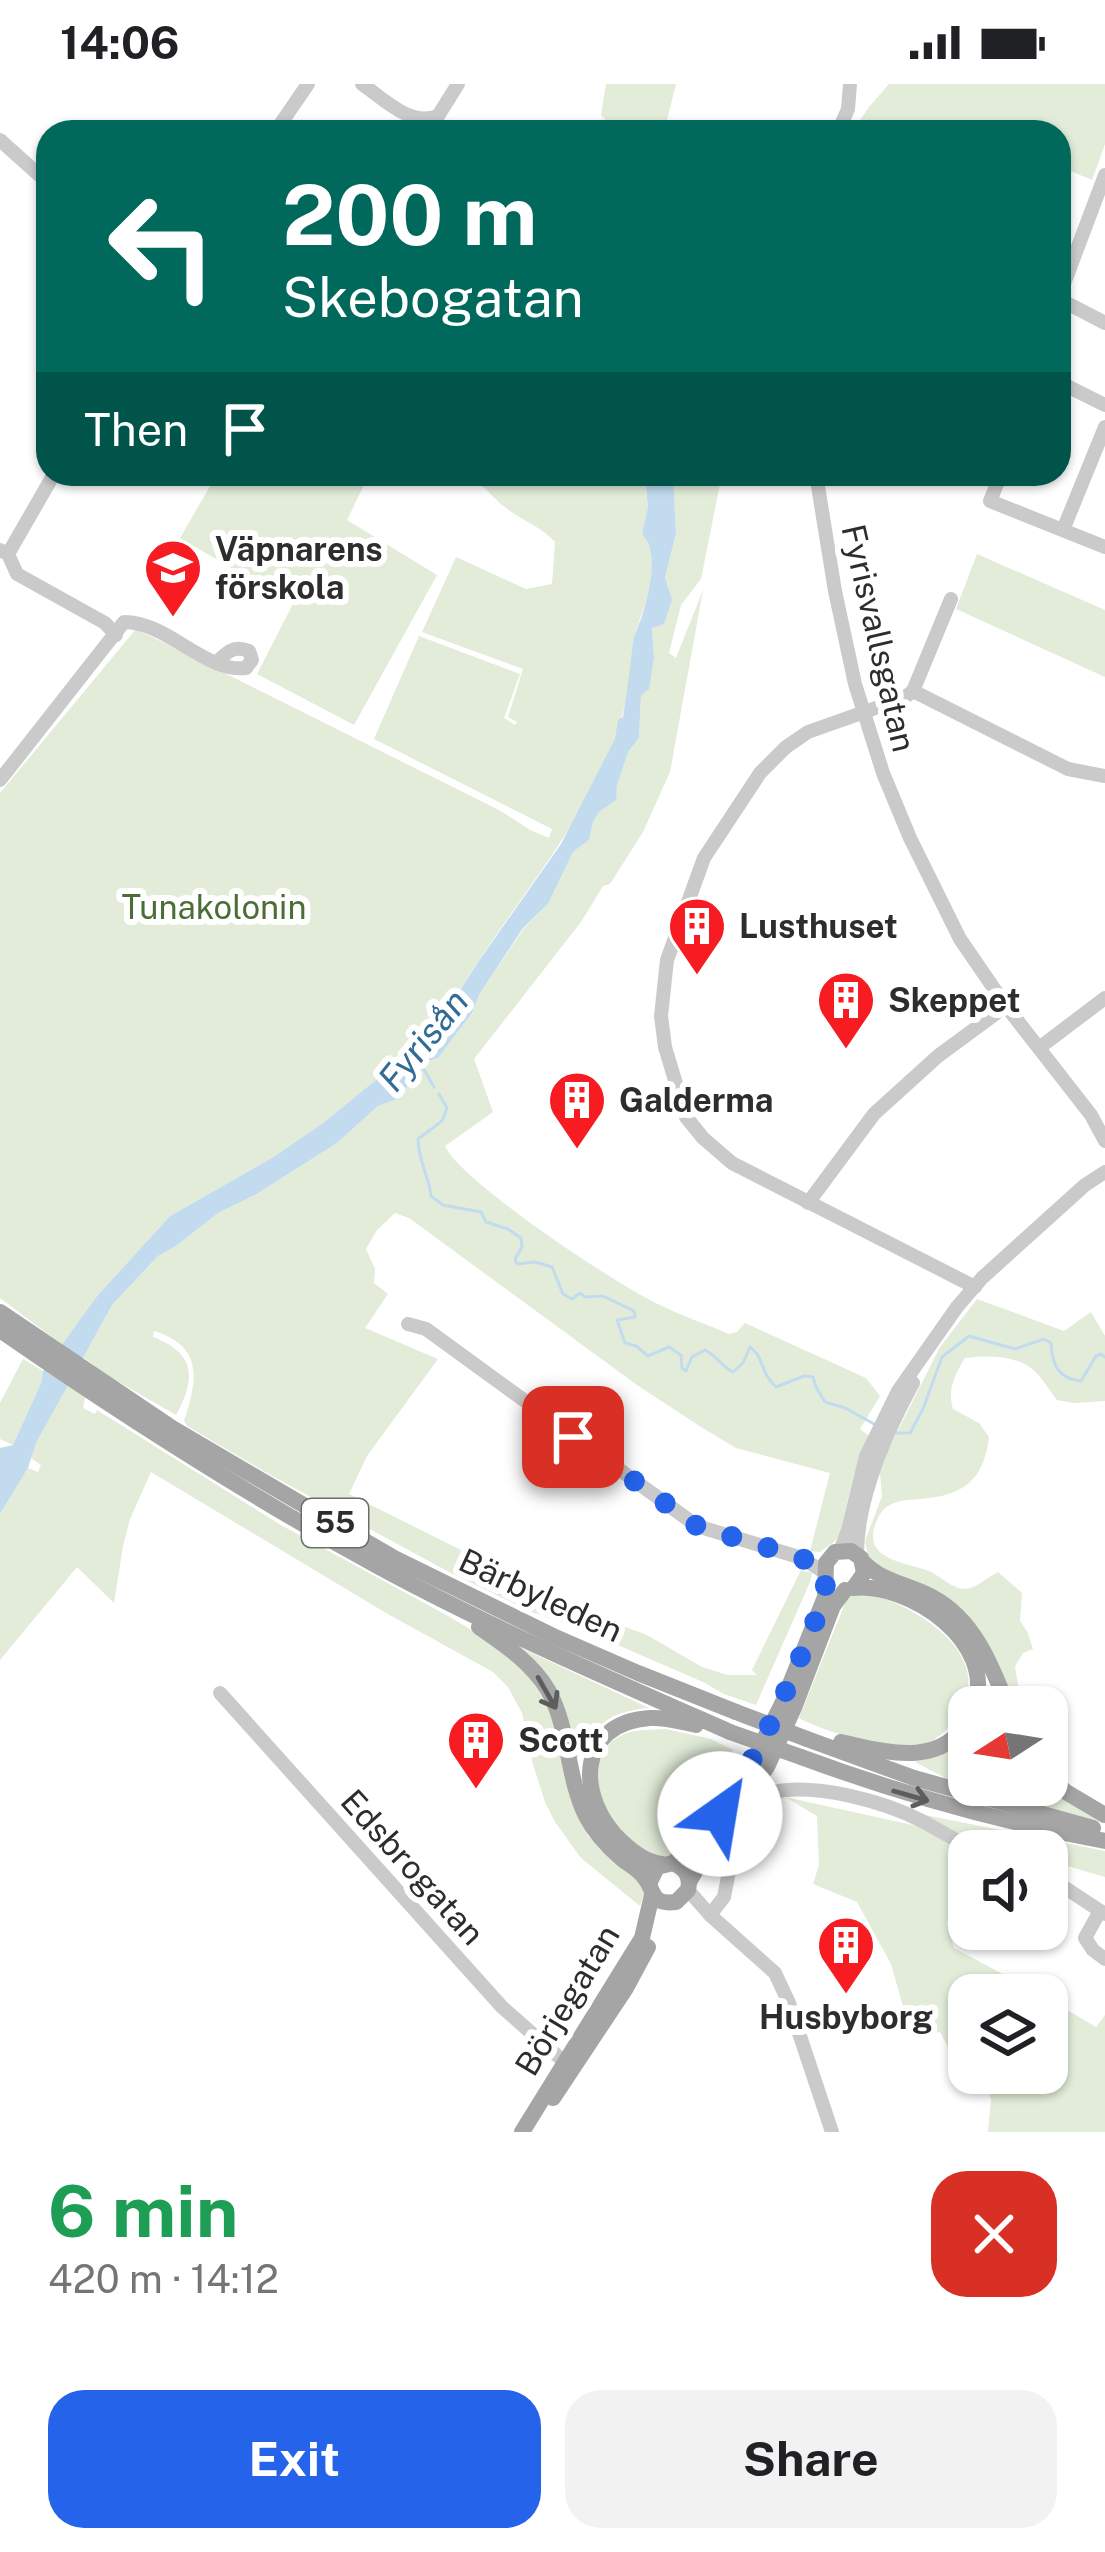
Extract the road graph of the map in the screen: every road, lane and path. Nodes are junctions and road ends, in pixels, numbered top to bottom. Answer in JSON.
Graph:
{"nodes":[{"id":1,"x":308,"y":84,"type":"edge"},
{"id":2,"x":362,"y":84,"type":"edge"},
{"id":3,"x":458,"y":84,"type":"edge"},
{"id":4,"x":850,"y":84,"type":"edge"},
{"id":5,"x":282,"y":120,"type":"edge"},
{"id":6,"x":420,"y":120,"type":"edge"},
{"id":7,"x":426,"y":120,"type":"edge"},
{"id":8,"x":843,"y":120,"type":"edge"},
{"id":9,"x":0,"y":140,"type":"edge"},
{"id":10,"x":36,"y":172,"type":"edge"},
{"id":11,"x":1105,"y":175,"type":"edge"},
{"id":12,"x":1071,"y":266,"type":"edge"},
{"id":13,"x":1071,"y":305,"type":"edge"},
{"id":14,"x":1105,"y":323,"type":"edge"},
{"id":15,"x":1071,"y":388,"type":"edge"},
{"id":16,"x":1105,"y":405,"type":"edge"},
{"id":17,"x":1105,"y":427,"type":"edge"},
{"id":18,"x":46,"y":486,"type":"edge"},
{"id":19,"x":819,"y":486,"type":"edge"},
{"id":20,"x":996,"y":486,"type":"edge"},
{"id":21,"x":1063,"y":530,"type":"junction"},
{"id":22,"x":1105,"y":547,"type":"edge"},
{"id":23,"x":4,"y":552,"type":"edge"},
{"id":24,"x":951,"y":599,"type":"dead end"},
{"id":25,"x":116,"y":635,"type":"junction"},
{"id":26,"x":217,"y":662,"type":"dead end"},
{"id":27,"x":913,"y":691,"type":"junction"},
{"id":28,"x":863,"y":712,"type":"junction"},
{"id":29,"x":1105,"y":776,"type":"edge"},
{"id":30,"x":0,"y":780,"type":"edge"},
{"id":31,"x":1105,"y":998,"type":"edge"},
{"id":32,"x":1006,"y":1006,"type":"junction"},
{"id":33,"x":1040,"y":1048,"type":"junction"},
{"id":34,"x":1091,"y":1115,"type":"junction"},
{"id":35,"x":1105,"y":1125,"type":"edge"},
{"id":36,"x":1105,"y":1141,"type":"edge"},
{"id":37,"x":1105,"y":1161,"type":"edge"},
{"id":38,"x":1105,"y":1172,"type":"edge"},
{"id":39,"x":1085,"y":1185,"type":"junction"},
{"id":40,"x":808,"y":1203,"type":"junction"},
{"id":41,"x":975,"y":1287,"type":"junction"},
{"id":42,"x":1,"y":1312,"type":"edge"},
{"id":43,"x":408,"y":1324,"type":"dead end"},
{"id":44,"x":0,"y":1330,"type":"edge"},
{"id":45,"x":120,"y":1404,"type":"junction"},
{"id":46,"x":840,"y":1562,"type":"junction"},
{"id":47,"x":850,"y":1588,"type":"junction"},
{"id":48,"x":456,"y":1606,"type":"junction"},
{"id":49,"x":976,"y":1686,"type":"edge"},
{"id":50,"x":999,"y":1686,"type":"edge"},
{"id":51,"x":220,"y":1693,"type":"dead end"},
{"id":52,"x":730,"y":1732,"type":"junction"},
{"id":53,"x":808,"y":1738,"type":"junction"},
{"id":54,"x":948,"y":1742,"type":"edge"},
{"id":55,"x":1068,"y":1793,"type":"edge"},
{"id":56,"x":1105,"y":1815,"type":"edge"},
{"id":57,"x":1105,"y":1832,"type":"edge"},
{"id":58,"x":948,"y":1836,"type":"edge"},
{"id":59,"x":1105,"y":1841,"type":"edge"},
{"id":60,"x":667,"y":1864,"type":"junction"},
{"id":61,"x":651,"y":1889,"type":"junction"},
{"id":62,"x":1068,"y":1890,"type":"edge"},
{"id":63,"x":682,"y":1893,"type":"junction"},
{"id":64,"x":1102,"y":1912,"type":"edge"},
{"id":65,"x":710,"y":1915,"type":"junction"},
{"id":66,"x":1105,"y":1959,"type":"edge"},
{"id":67,"x":569,"y":2066,"type":"junction"},
{"id":68,"x":524,"y":2132,"type":"edge"},
{"id":69,"x":832,"y":2132,"type":"edge"}],
"edges":[{"from":1,"to":5,"type":"street"},
{"from":2,"to":6,"type":"street"},
{"from":3,"to":7,"type":"street"},
{"from":4,"to":8,"type":"street"},
{"from":9,"to":10,"type":"street"},
{"from":11,"to":12,"type":"street"},
{"from":13,"to":14,"type":"street"},
{"from":15,"to":16,"type":"street"},
{"from":17,"to":21,"type":"street"},
{"from":18,"to":23,"type":"street"},
{"from":19,"to":28,"type":"street","name":"Fyrisvallsgatan"},
{"from":20,"to":21,"type":"street"},
{"from":21,"to":22,"type":"street"},
{"from":23,"to":25,"type":"street"},
{"from":24,"to":27,"type":"street"},
{"from":25,"to":26,"type":"street"},
{"from":25,"to":30,"type":"street"},
{"from":27,"to":28,"type":"street"},
{"from":27,"to":29,"type":"street"},
{"from":28,"to":32,"type":"street","name":"Fyrisvallsgatan"},
{"from":28,"to":40,"type":"street"},
{"from":31,"to":33,"type":"street"},
{"from":32,"to":33,"type":"street","name":"Fyrisvallsgatan"},
{"from":32,"to":40,"type":"street"},
{"from":33,"to":34,"type":"street","name":"Fyrisvallsgatan"},
{"from":34,"to":35,"type":"street","name":"Fyrisvallsgatan"},
{"from":34,"to":36,"type":"street","name":"Fyrisvallsgatan"},
{"from":37,"to":39,"type":"street"},
{"from":38,"to":39,"type":"street"},
{"from":39,"to":41,"type":"street"},
{"from":40,"to":41,"type":"street"},
{"from":41,"to":46,"type":"street"},
{"from":42,"to":45,"type":"main road","name":"Bärbyleden","number":"55"},
{"from":43,"to":46,"type":"street"},
{"from":44,"to":45,"type":"main road","name":"Bärbyleden","number":"55"},
{"from":45,"to":48,"type":"main road","name":"Bärbyleden","number":"55"},
{"from":45,"to":53,"type":"main road","name":"Bärbyleden","number":"55","bridge":true},
{"from":46,"to":47,"type":"main road"},
{"from":46,"to":47,"type":"main road","name":"Börjegatan"},
{"from":46,"to":50,"type":"main road"},
{"from":46,"to":60,"type":"main road"},
{"from":47,"to":49,"type":"main road"},
{"from":47,"to":63,"type":"main road","name":"Börjegatan"},
{"from":48,"to":52,"type":"main road","name":"Bärbyleden","number":"55"},
{"from":48,"to":61,"type":"main road","one_way":true},
{"from":51,"to":67,"type":"street","name":"Edsbrogatan"},
{"from":52,"to":59,"type":"main road","name":"Bärbyleden","number":"55","one_way":true,"bridge":true},
{"from":52,"to":60,"type":"main road"},
{"from":53,"to":54,"type":"main road"},
{"from":53,"to":57,"type":"main road","name":"Bärbyleden","number":"55"},
{"from":55,"to":56,"type":"main road"},
{"from":58,"to":65,"type":"street"},
{"from":60,"to":61,"type":"main road"},
{"from":60,"to":63,"type":"main road"},
{"from":61,"to":63,"type":"main road"},
{"from":61,"to":67,"type":"main road","name":"Börjegatan"},
{"from":62,"to":64,"type":"street"},
{"from":63,"to":65,"type":"street"},
{"from":63,"to":67,"type":"main road","name":"Börjegatan"},
{"from":64,"to":66,"type":"street"},
{"from":65,"to":69,"type":"street"},
{"from":67,"to":68,"type":"main road","name":"Börjegatan"}]}
